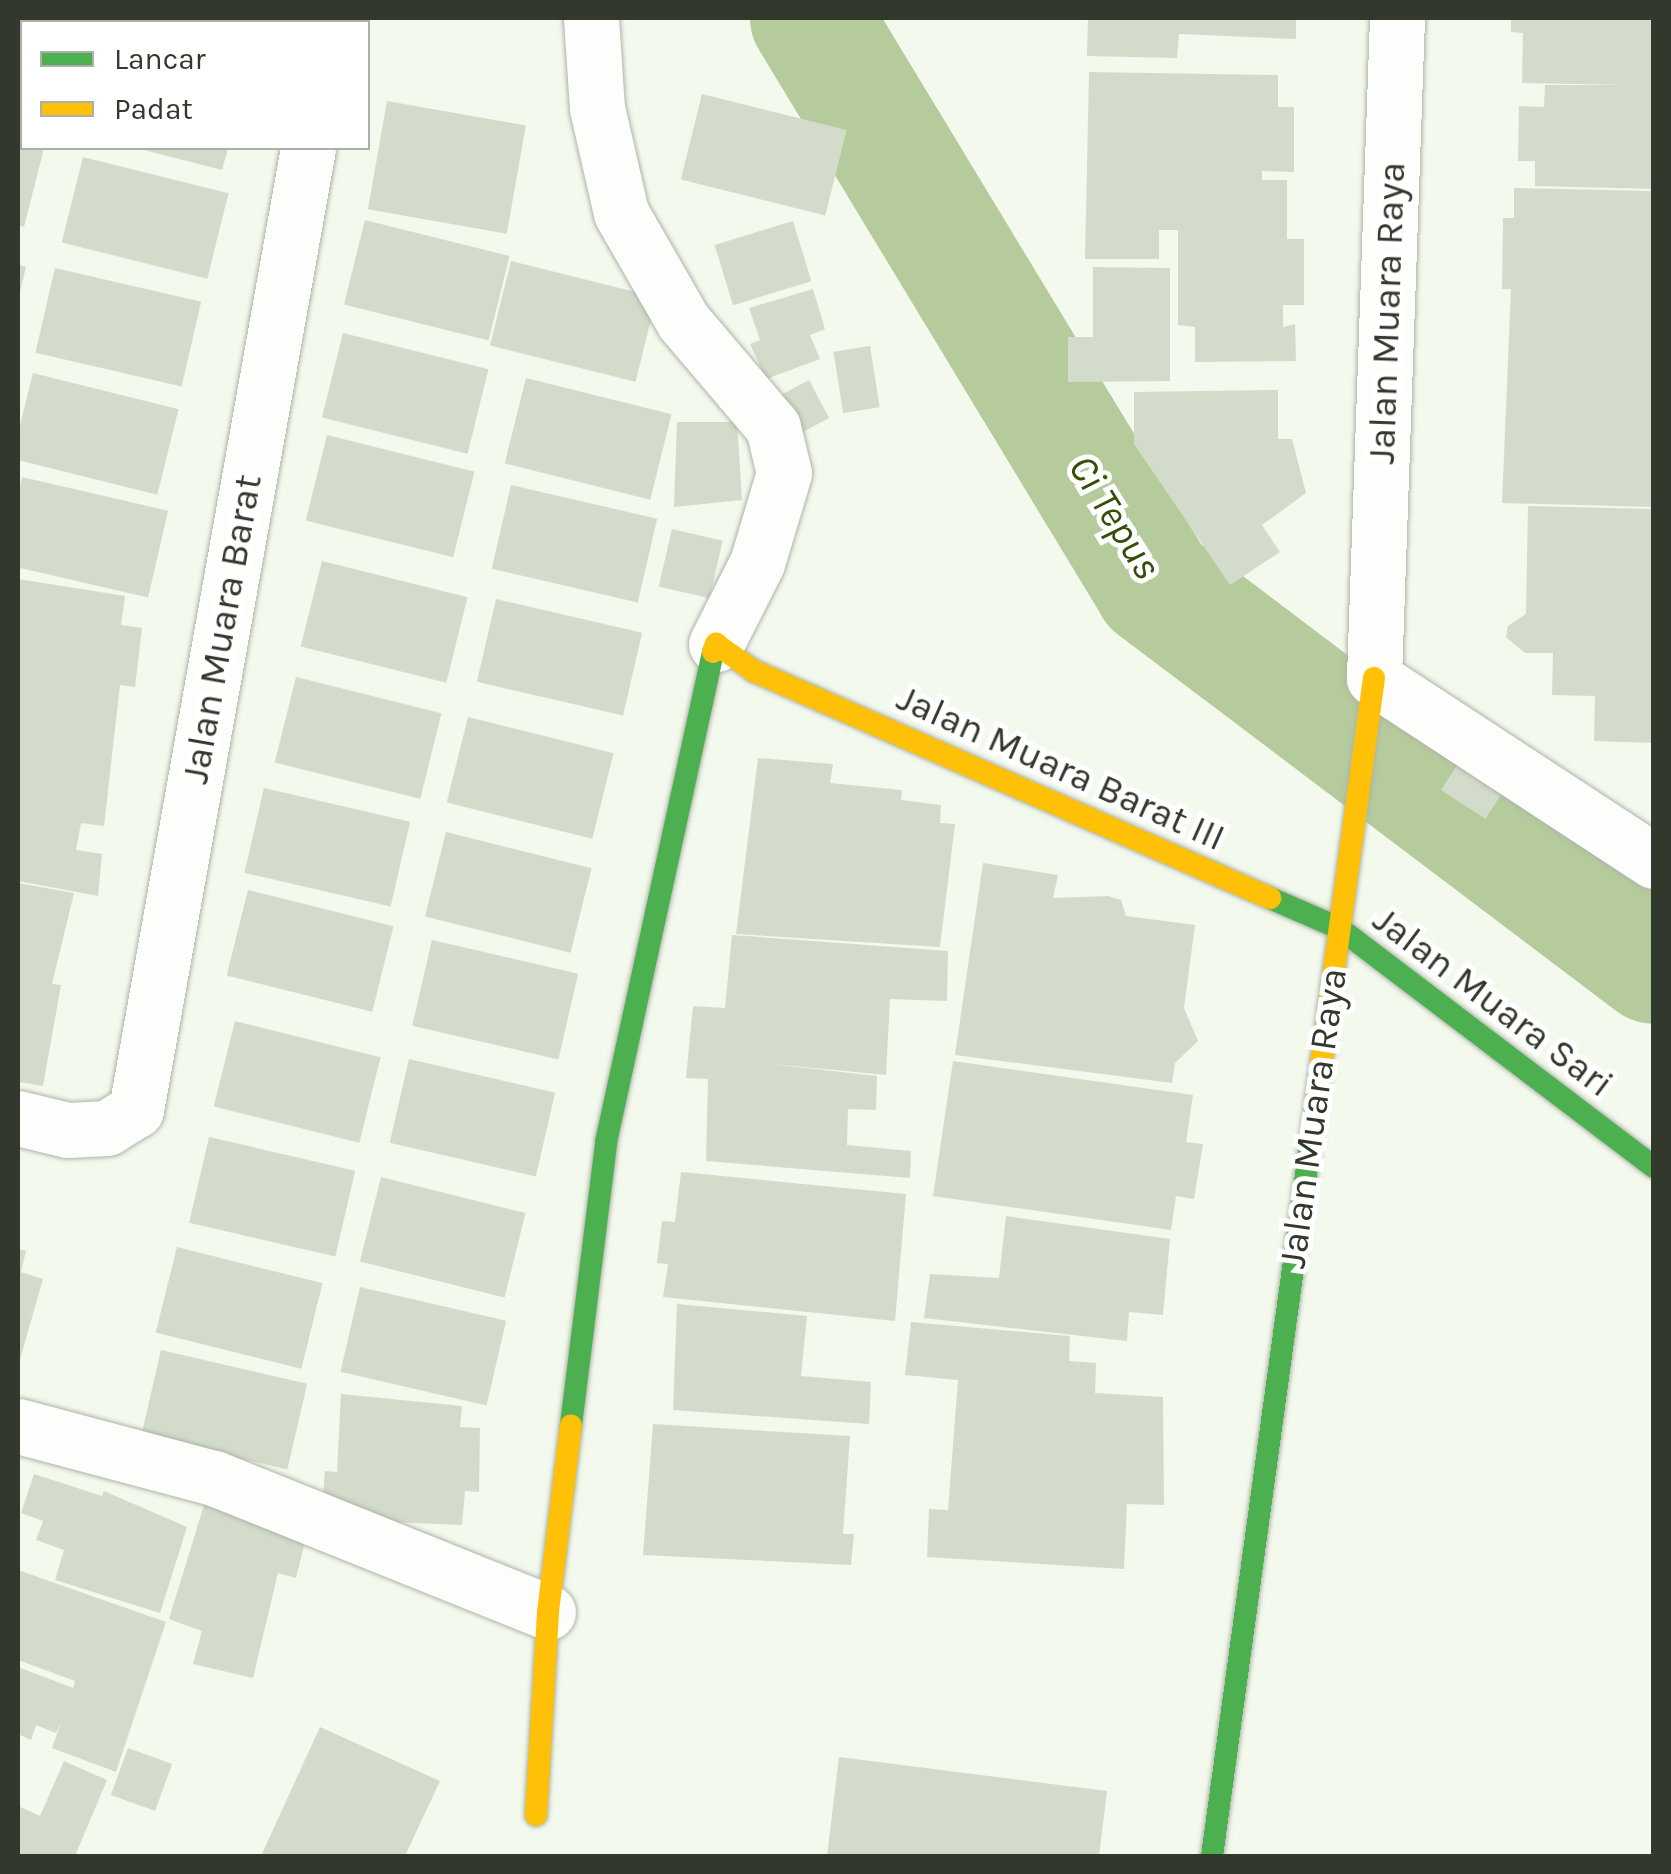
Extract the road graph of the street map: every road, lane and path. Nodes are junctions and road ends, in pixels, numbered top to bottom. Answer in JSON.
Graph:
{"nodes":[{"id":1,"x":592,"y":18,"type":"edge"},
{"id":2,"x":1397,"y":18,"type":"edge"},
{"id":3,"x":308,"y":150,"type":"edge"},
{"id":4,"x":735,"y":658,"type":"junction"},
{"id":5,"x":1371,"y":702,"type":"junction"},
{"id":6,"x":1654,"y":861,"type":"edge"},
{"id":7,"x":1339,"y":928,"type":"junction"},
{"id":8,"x":18,"y":1118,"type":"edge"},
{"id":9,"x":1654,"y":1167,"type":"edge"},
{"id":10,"x":18,"y":1426,"type":"edge"},
{"id":11,"x":548,"y":1612,"type":"junction"},
{"id":12,"x":536,"y":1815,"type":"dead end"},
{"id":13,"x":1212,"y":1856,"type":"edge"}],
"edges":[{"from":1,"to":4,"type":"street"},
{"from":2,"to":5,"type":"street","name":"Jalan Muara Raya"},
{"from":3,"to":8,"type":"street","name":"Jalan Muara Barat"},
{"from":4,"to":7,"type":"street","name":"Jalan Muara Barat III"},
{"from":4,"to":11,"type":"street"},
{"from":5,"to":6,"type":"street"},
{"from":5,"to":7,"type":"street","name":"Jalan Muara Raya"},
{"from":7,"to":9,"type":"street","name":"Jalan Muara Sari"},
{"from":7,"to":13,"type":"street","name":"Jalan Muara Raya"},
{"from":10,"to":11,"type":"street"},
{"from":11,"to":12,"type":"street"}]}
